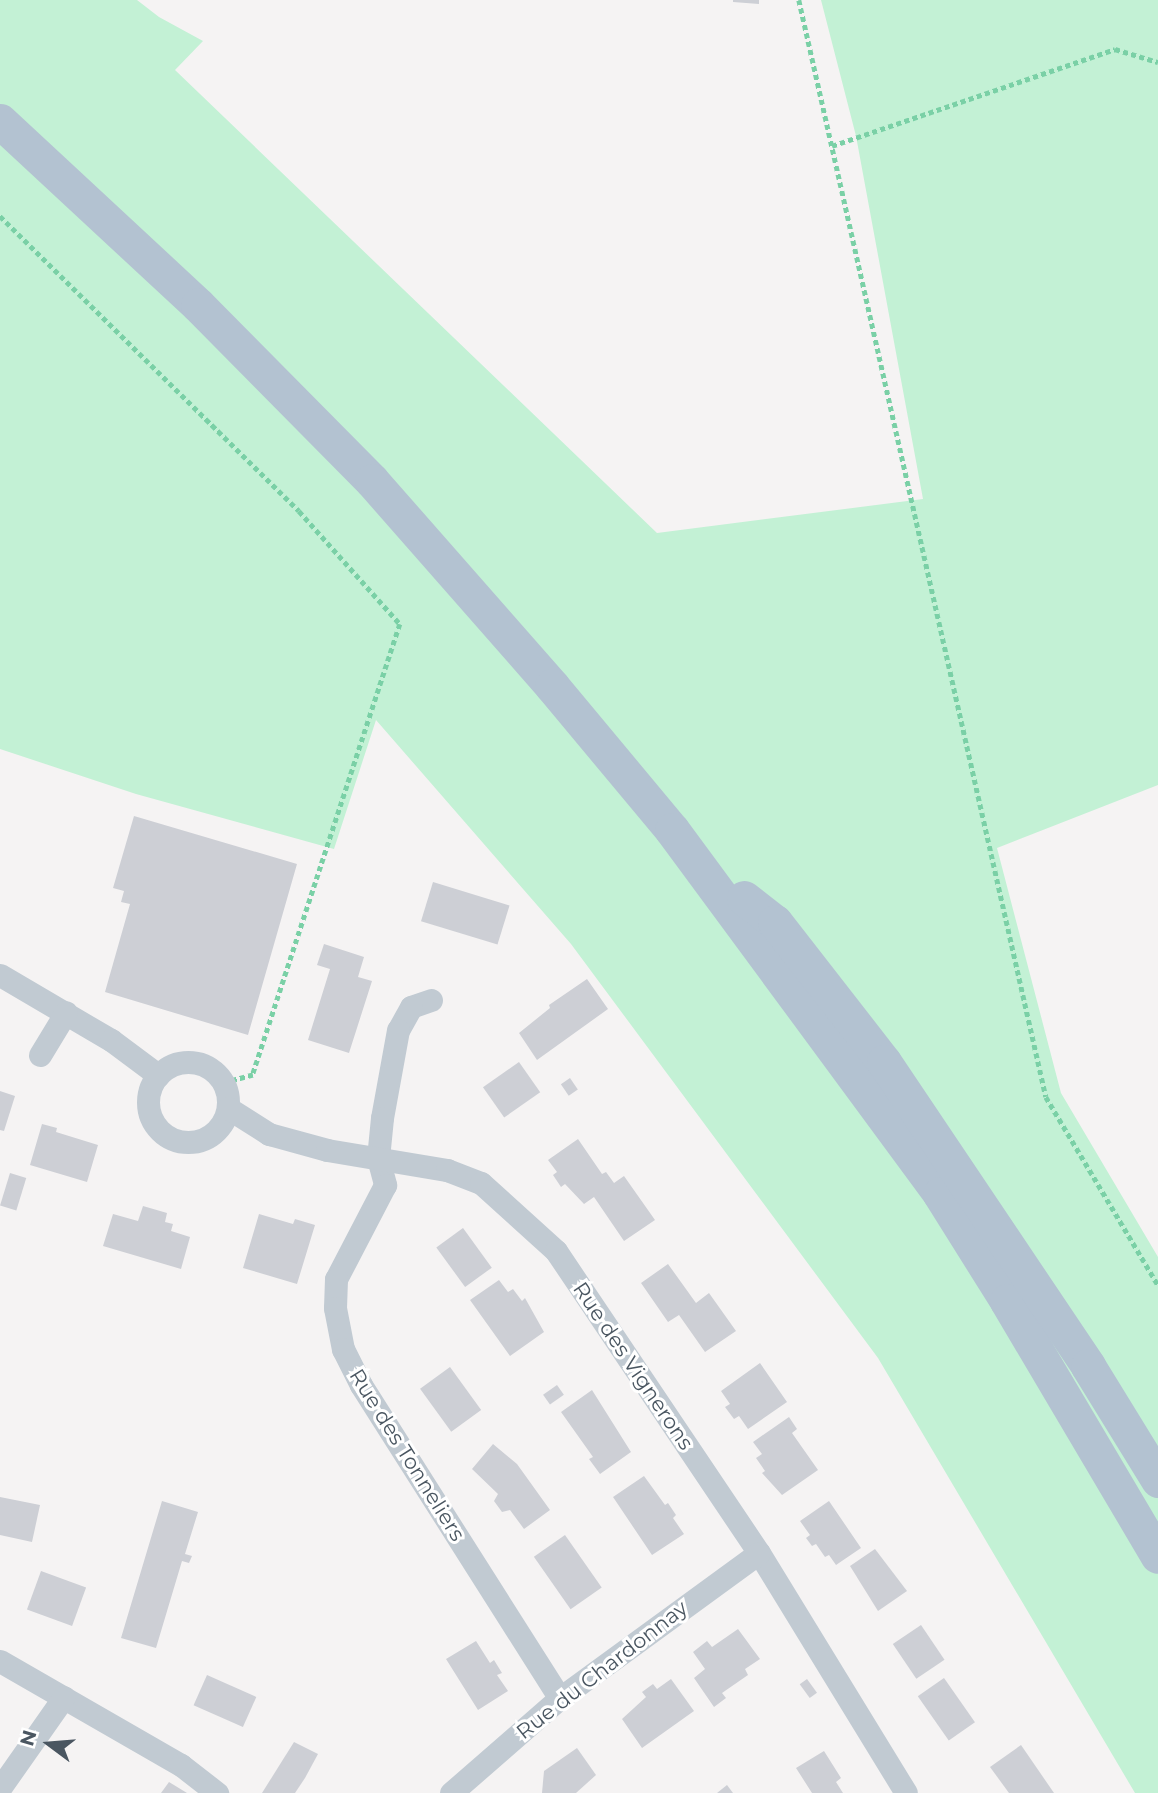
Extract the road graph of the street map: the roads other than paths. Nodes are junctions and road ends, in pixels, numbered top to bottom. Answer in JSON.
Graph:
{"nodes":[{"id":1,"x":0,"y":100,"type":"edge"},
{"id":2,"x":0,"y":121,"type":"edge"},
{"id":3,"x":744,"y":898,"type":"junction"},
{"id":4,"x":0,"y":975,"type":"edge"},
{"id":5,"x":431,"y":1000,"type":"dead end"},
{"id":6,"x":66,"y":1012,"type":"junction"},
{"id":7,"x":40,"y":1055,"type":"dead end"},
{"id":8,"x":158,"y":1075,"type":"junction"},
{"id":9,"x":228,"y":1108,"type":"junction"},
{"id":10,"x":378,"y":1158,"type":"junction"},
{"id":11,"x":1158,"y":1480,"type":"edge"},
{"id":12,"x":1158,"y":1524,"type":"edge"},
{"id":13,"x":759,"y":1553,"type":"junction"},
{"id":14,"x":1158,"y":1556,"type":"edge"},
{"id":15,"x":0,"y":1661,"type":"edge"},
{"id":16,"x":64,"y":1697,"type":"junction"},
{"id":17,"x":560,"y":1698,"type":"junction"},
{"id":18,"x":0,"y":1788,"type":"edge"},
{"id":19,"x":217,"y":1793,"type":"edge"},
{"id":20,"x":451,"y":1793,"type":"edge"},
{"id":21,"x":906,"y":1793,"type":"edge"}],
"edges":[{"from":1,"to":3,"type":"main road"},
{"from":2,"to":14,"type":"main road"},
{"from":3,"to":11,"type":"main road"},
{"from":3,"to":12,"type":"main road"},
{"from":4,"to":6,"type":"street"},
{"from":5,"to":10,"type":"street","name":"Rue des Tonneliers"},
{"from":6,"to":7,"type":"street"},
{"from":6,"to":8,"type":"street"},
{"from":8,"to":9,"type":"street"},
{"from":8,"to":9,"type":"street"},
{"from":9,"to":10,"type":"street","name":"Rue des Vignerons"},
{"from":10,"to":13,"type":"street","name":"Rue des Vignerons"},
{"from":10,"to":17,"type":"street","name":"Rue des Tonneliers"},
{"from":13,"to":17,"type":"street","name":"Rue du Chardonnay"},
{"from":13,"to":21,"type":"street","name":"Rue des Vignerons"},
{"from":15,"to":16,"type":"street"},
{"from":16,"to":18,"type":"street"},
{"from":16,"to":19,"type":"street"},
{"from":17,"to":20,"type":"street","name":"Rue du Chardonnay"}]}
